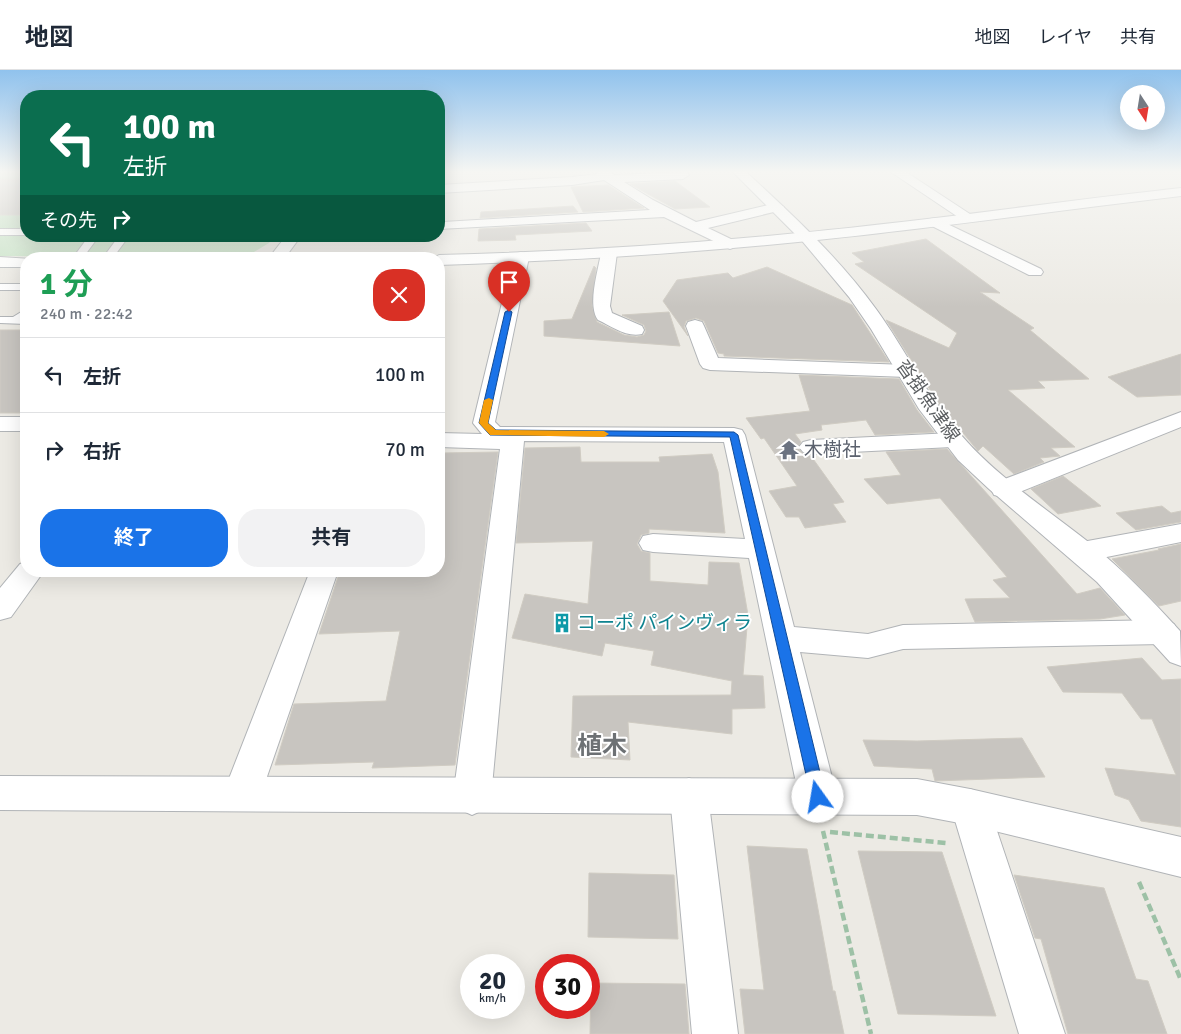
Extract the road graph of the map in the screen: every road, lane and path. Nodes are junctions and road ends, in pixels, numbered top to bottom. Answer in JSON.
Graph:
{"nodes":[{"id":1,"x":598,"y":217,"type":"edge"},
{"id":2,"x":674,"y":217,"type":"edge"},
{"id":3,"x":736,"y":217,"type":"edge"},
{"id":4,"x":786,"y":217,"type":"edge"},
{"id":5,"x":977,"y":217,"type":"edge"},
{"id":6,"x":969,"y":218,"type":"joint"},
{"id":7,"x":935,"y":222,"type":"junction"},
{"id":8,"x":445,"y":226,"type":"edge"},
{"id":9,"x":695,"y":227,"type":"junction"},
{"id":10,"x":0,"y":232,"type":"edge"},
{"id":11,"x":20,"y":232,"type":"edge"},
{"id":12,"x":805,"y":236,"type":"junction"},
{"id":13,"x":289,"y":242,"type":"edge"},
{"id":14,"x":730,"y":244,"type":"junction"},
{"id":15,"x":281,"y":252,"type":"edge"},
{"id":16,"x":608,"y":253,"type":"junction"},
{"id":17,"x":521,"y":257,"type":"junction"},
{"id":18,"x":445,"y":260,"type":"edge"},
{"id":19,"x":0,"y":262,"type":"edge"},
{"id":20,"x":20,"y":262,"type":"edge"},
{"id":21,"x":1035,"y":272,"type":"dead end"},
{"id":22,"x":0,"y":287,"type":"edge"},
{"id":23,"x":20,"y":288,"type":"edge"},
{"id":24,"x":0,"y":320,"type":"edge"},
{"id":25,"x":20,"y":321,"type":"edge"},
{"id":26,"x":694,"y":326,"type":"dead end"},
{"id":27,"x":635,"y":330,"type":"dead end"},
{"id":28,"x":907,"y":371,"type":"junction"},
{"id":29,"x":1181,"y":419,"type":"edge"},
{"id":30,"x":0,"y":424,"type":"edge"},
{"id":31,"x":20,"y":424,"type":"edge"},
{"id":32,"x":512,"y":438,"type":"junction"},
{"id":33,"x":445,"y":440,"type":"edge"},
{"id":34,"x":952,"y":440,"type":"junction"},
{"id":35,"x":811,"y":447,"type":"dead end"},
{"id":36,"x":1004,"y":489,"type":"junction"},
{"id":37,"x":1181,"y":533,"type":"edge"},
{"id":38,"x":653,"y":542,"type":"dead end"},
{"id":39,"x":760,"y":549,"type":"junction"},
{"id":40,"x":1082,"y":552,"type":"junction"},
{"id":41,"x":25,"y":577,"type":"edge"},
{"id":42,"x":322,"y":577,"type":"edge"},
{"id":43,"x":0,"y":609,"type":"edge"},
{"id":44,"x":782,"y":638,"type":"junction"},
{"id":45,"x":1172,"y":642,"type":"edge"},
{"id":46,"x":0,"y":793,"type":"edge"},
{"id":47,"x":242,"y":794,"type":"junction"},
{"id":48,"x":689,"y":796,"type":"junction"},
{"id":49,"x":472,"y":797,"type":"junction"},
{"id":50,"x":970,"y":807,"type":"junction"},
{"id":51,"x":821,"y":814,"type":"junction"},
{"id":52,"x":1181,"y":857,"type":"edge"},
{"id":53,"x":715,"y":1034,"type":"edge"},
{"id":54,"x":870,"y":1034,"type":"edge"},
{"id":55,"x":1042,"y":1034,"type":"edge"}],
"edges":[{"from":1,"to":8,"type":"street"},
{"from":2,"to":9,"type":"street"},
{"from":3,"to":9,"type":"street"},
{"from":4,"to":12,"type":"street","name":"沓掛魚津線"},
{"from":5,"to":6,"type":"street"},
{"from":6,"to":7,"type":"street"},
{"from":7,"to":12,"type":"street"},
{"from":7,"to":21,"type":"street"},
{"from":9,"to":14,"type":"street"},
{"from":10,"to":11,"type":"lane"},
{"from":12,"to":14,"type":"street"},
{"from":12,"to":28,"type":"street","name":"沓掛魚津線"},
{"from":13,"to":15,"type":"street"},
{"from":14,"to":16,"type":"street"},
{"from":16,"to":17,"type":"street"},
{"from":16,"to":27,"type":"street"},
{"from":17,"to":18,"type":"street"},
{"from":17,"to":32,"type":"street"},
{"from":19,"to":20,"type":"street"},
{"from":22,"to":23,"type":"lane"},
{"from":24,"to":25,"type":"lane"},
{"from":26,"to":28,"type":"street"},
{"from":28,"to":34,"type":"street","name":"沓掛魚津線"},
{"from":29,"to":36,"type":"street"},
{"from":30,"to":31,"type":"street"},
{"from":32,"to":33,"type":"street"},
{"from":32,"to":39,"type":"street"},
{"from":32,"to":49,"type":"street"},
{"from":34,"to":35,"type":"street"},
{"from":34,"to":36,"type":"street","name":"沓掛魚津線"},
{"from":36,"to":40,"type":"street","name":"沓掛魚津線"},
{"from":37,"to":40,"type":"street"},
{"from":38,"to":39,"type":"street"},
{"from":39,"to":44,"type":"street"},
{"from":40,"to":45,"type":"street","name":"沓掛魚津線"},
{"from":41,"to":43,"type":"street"},
{"from":42,"to":47,"type":"street"},
{"from":44,"to":45,"type":"street"},
{"from":44,"to":51,"type":"street"},
{"from":46,"to":47,"type":"street"},
{"from":47,"to":49,"type":"street"},
{"from":48,"to":49,"type":"street"},
{"from":48,"to":51,"type":"street"},
{"from":48,"to":53,"type":"street"},
{"from":50,"to":51,"type":"street"},
{"from":50,"to":52,"type":"street"},
{"from":50,"to":55,"type":"street"},
{"from":51,"to":54,"type":"path"}]}
